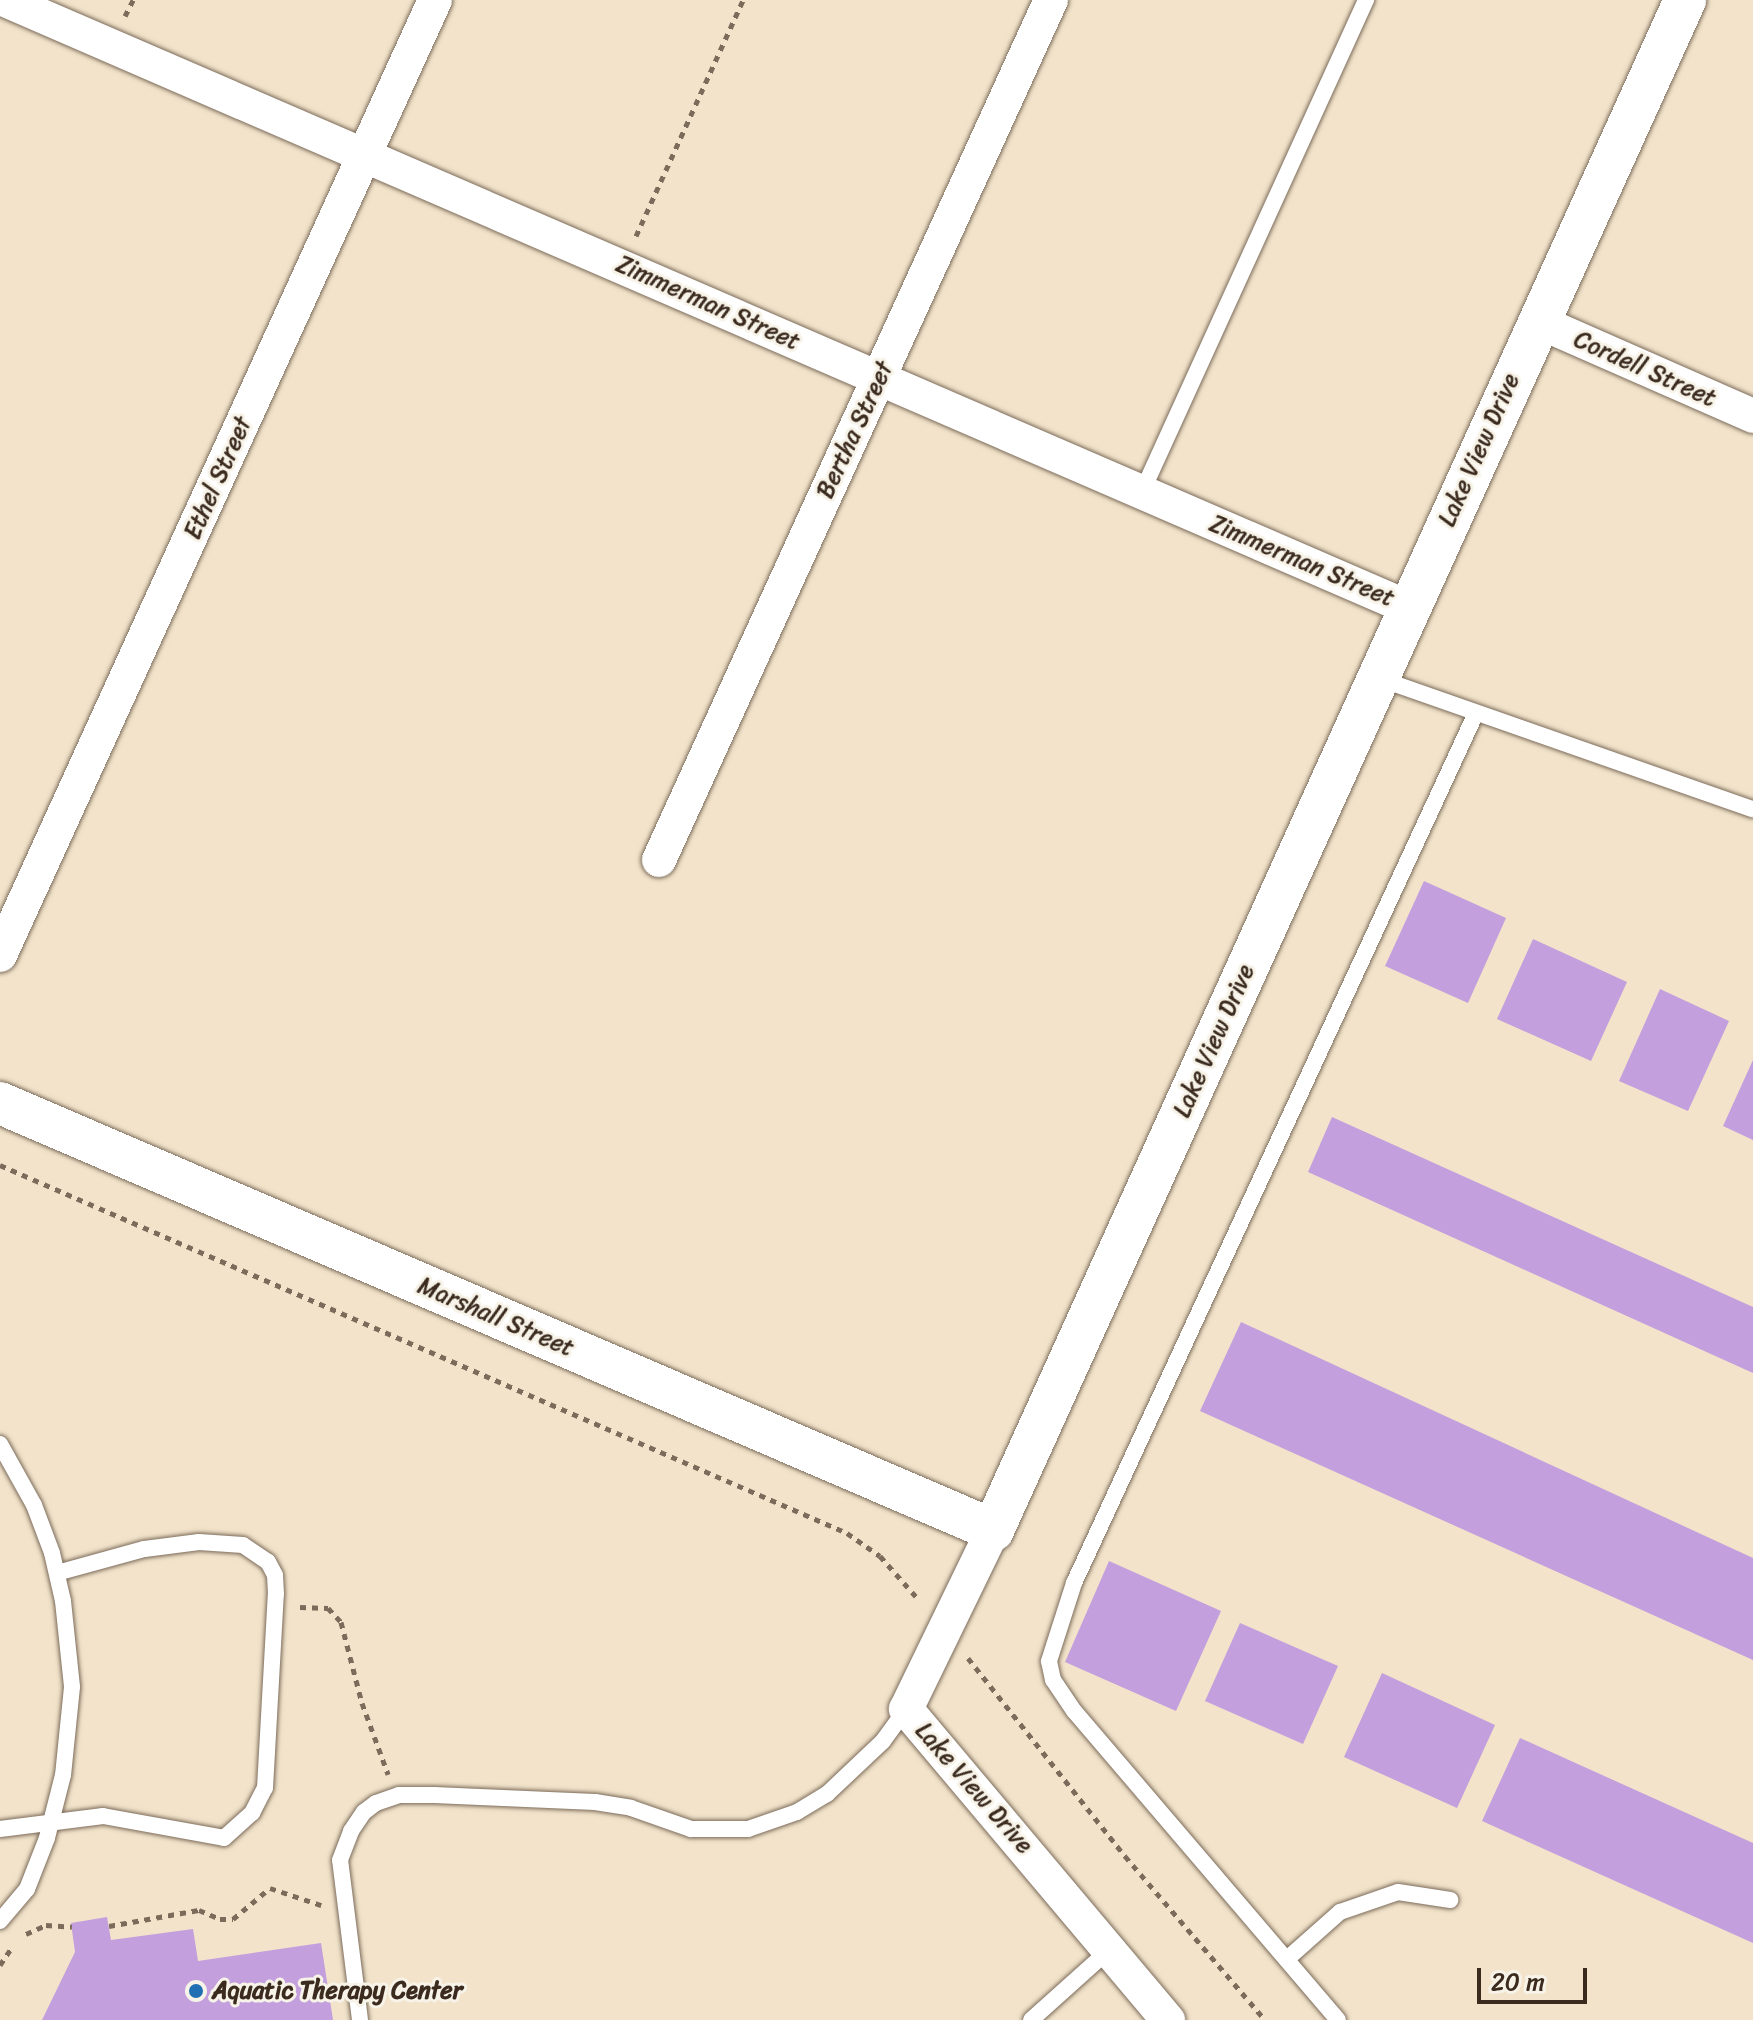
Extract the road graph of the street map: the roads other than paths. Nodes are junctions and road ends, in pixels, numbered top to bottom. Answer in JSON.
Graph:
{"nodes":[{"id":1,"x":5,"y":0,"type":"edge"},
{"id":2,"x":435,"y":0,"type":"edge"},
{"id":3,"x":1051,"y":0,"type":"edge"},
{"id":4,"x":1366,"y":0,"type":"edge"},
{"id":5,"x":1685,"y":0,"type":"edge"},
{"id":6,"x":365,"y":154,"type":"junction"},
{"id":7,"x":1537,"y":321,"type":"junction"},
{"id":8,"x":879,"y":377,"type":"junction"},
{"id":9,"x":1753,"y":416,"type":"edge"},
{"id":10,"x":1142,"y":492,"type":"junction"},
{"id":11,"x":1409,"y":608,"type":"junction"},
{"id":12,"x":1378,"y":678,"type":"junction"},
{"id":13,"x":1475,"y":715,"type":"junction"},
{"id":14,"x":1753,"y":809,"type":"edge"},
{"id":15,"x":659,"y":860,"type":"dead end"},
{"id":16,"x":0,"y":955,"type":"edge"},
{"id":17,"x":0,"y":1103,"type":"edge"},
{"id":18,"x":0,"y":1444,"type":"edge"},
{"id":19,"x":993,"y":1530,"type":"junction"},
{"id":20,"x":57,"y":1573,"type":"junction"},
{"id":21,"x":906,"y":1709,"type":"junction"},
{"id":22,"x":52,"y":1821,"type":"junction"},
{"id":23,"x":0,"y":1829,"type":"edge"},
{"id":24,"x":1450,"y":1900,"type":"dead end"},
{"id":25,"x":0,"y":1921,"type":"edge"},
{"id":26,"x":1109,"y":1950,"type":"junction"},
{"id":27,"x":1287,"y":1959,"type":"junction"},
{"id":28,"x":360,"y":2020,"type":"edge"},
{"id":29,"x":1031,"y":2020,"type":"edge"},
{"id":30,"x":1168,"y":2020,"type":"edge"},
{"id":31,"x":1338,"y":2020,"type":"edge"}],
"edges":[{"from":1,"to":6,"type":"street","name":"Zimmerman Street"},
{"from":2,"to":6,"type":"street","name":"Ethel Street"},
{"from":3,"to":8,"type":"street","name":"Bertha Street"},
{"from":4,"to":10,"type":"lane"},
{"from":5,"to":7,"type":"street","name":"Lake View Drive"},
{"from":6,"to":8,"type":"street","name":"Zimmerman Street"},
{"from":6,"to":16,"type":"street","name":"Ethel Street"},
{"from":7,"to":9,"type":"street","name":"Cordell Street"},
{"from":7,"to":11,"type":"street","name":"Lake View Drive"},
{"from":8,"to":10,"type":"street","name":"Zimmerman Street"},
{"from":8,"to":15,"type":"street","name":"Bertha Street"},
{"from":10,"to":11,"type":"street","name":"Zimmerman Street"},
{"from":11,"to":12,"type":"street","name":"Lake View Drive"},
{"from":12,"to":13,"type":"lane"},
{"from":12,"to":19,"type":"street","name":"Lake View Drive"},
{"from":13,"to":14,"type":"lane"},
{"from":13,"to":27,"type":"lane"},
{"from":17,"to":19,"type":"street","name":"Marshall Street"},
{"from":18,"to":20,"type":"lane"},
{"from":19,"to":21,"type":"street","name":"Lake View Drive"},
{"from":20,"to":22,"type":"lane"},
{"from":20,"to":22,"type":"lane"},
{"from":21,"to":26,"type":"street","name":"Lake View Drive"},
{"from":21,"to":28,"type":"lane"},
{"from":22,"to":23,"type":"lane"},
{"from":22,"to":25,"type":"lane"},
{"from":24,"to":27,"type":"lane"},
{"from":26,"to":29,"type":"lane"},
{"from":26,"to":30,"type":"street","name":"Lake View Drive"},
{"from":27,"to":31,"type":"lane"}]}
